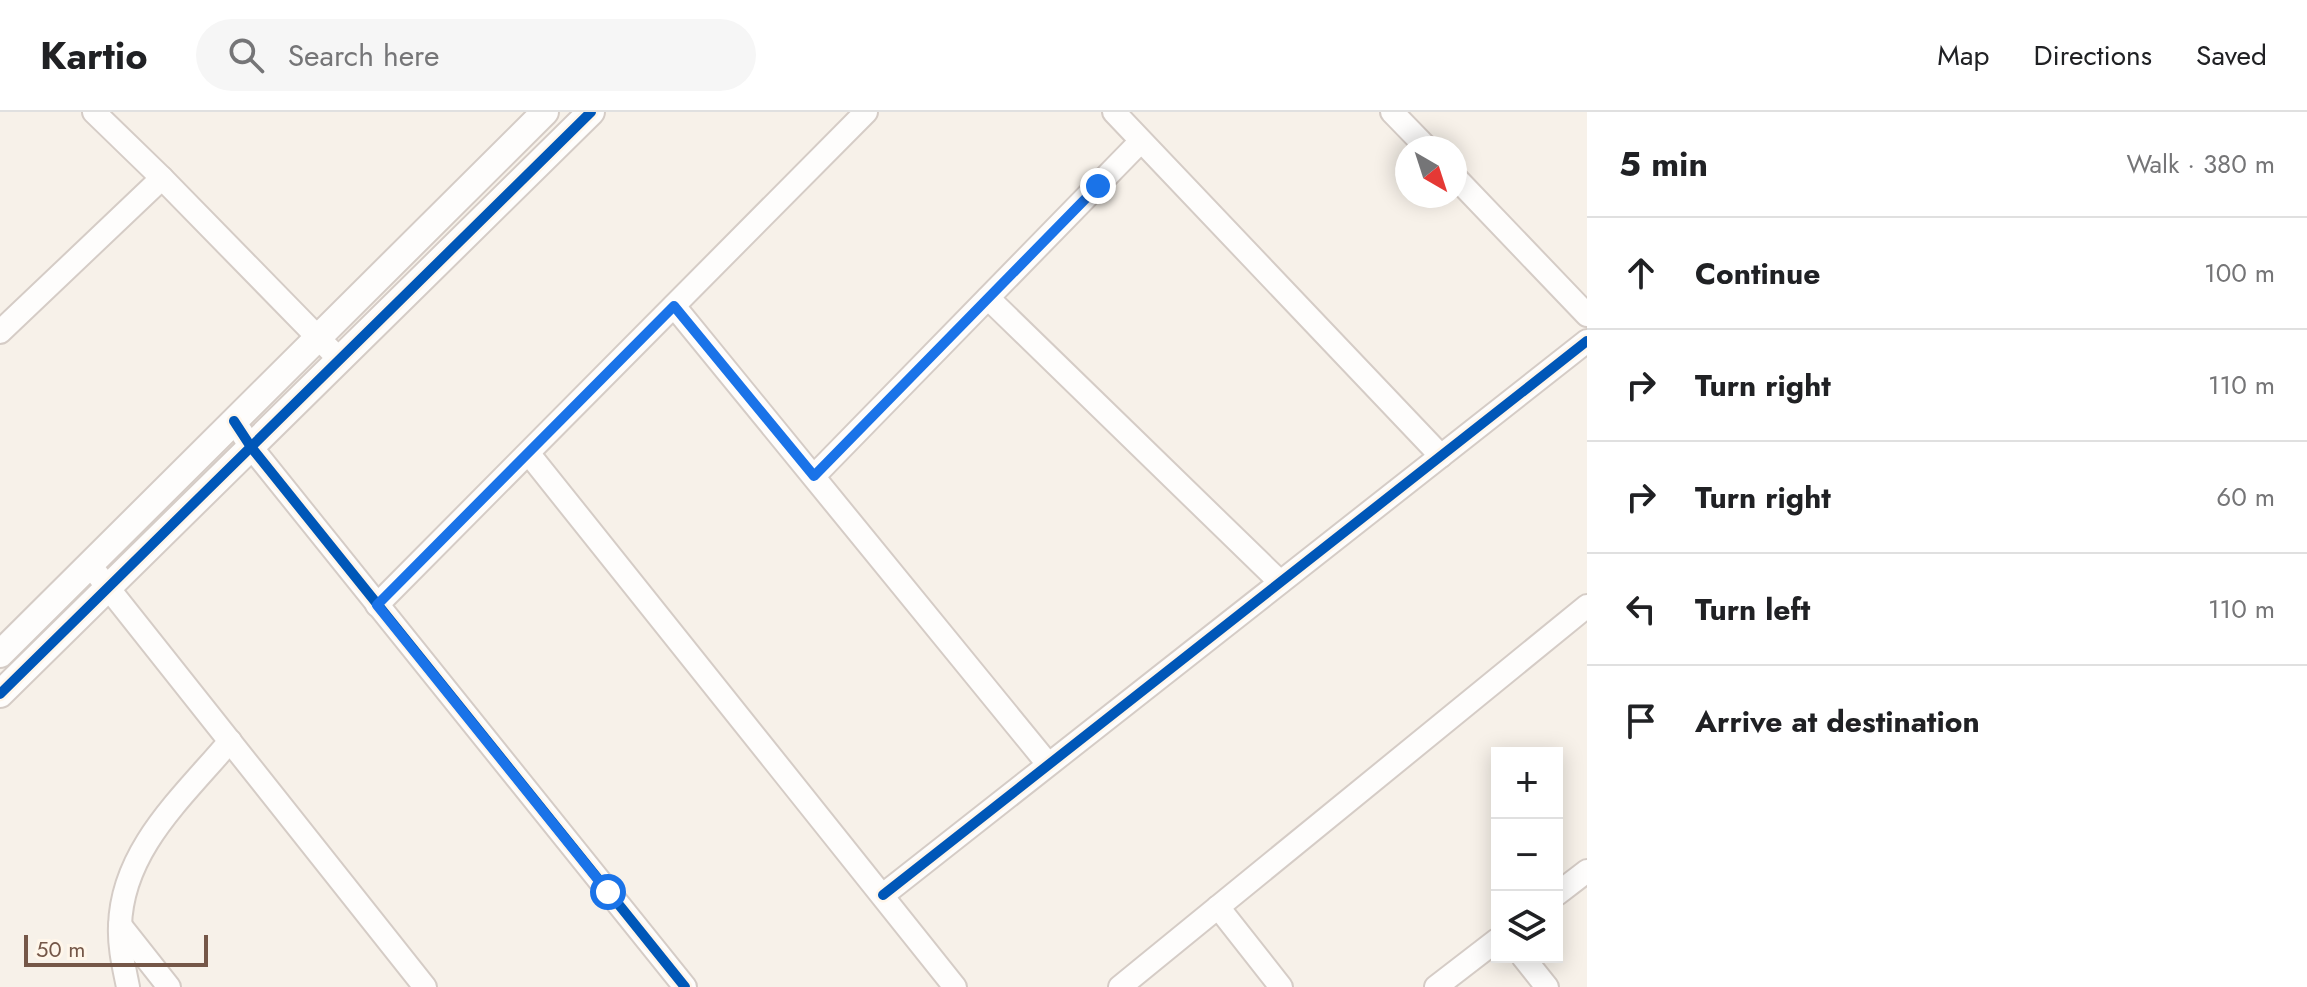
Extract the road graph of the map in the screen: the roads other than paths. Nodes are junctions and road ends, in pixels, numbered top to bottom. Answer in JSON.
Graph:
{"nodes":[{"id":1,"x":94,"y":112,"type":"edge"},
{"id":2,"x":545,"y":112,"type":"edge"},
{"id":3,"x":591,"y":112,"type":"edge"},
{"id":4,"x":866,"y":112,"type":"edge"},
{"id":5,"x":1114,"y":112,"type":"edge"},
{"id":6,"x":1392,"y":112,"type":"edge"},
{"id":7,"x":1415,"y":136,"type":"edge"},
{"id":8,"x":1141,"y":141,"type":"junction"},
{"id":9,"x":162,"y":178,"type":"junction"},
{"id":10,"x":1467,"y":190,"type":"edge"},
{"id":11,"x":988,"y":298,"type":"junction"},
{"id":12,"x":674,"y":306,"type":"junction"},
{"id":13,"x":1587,"y":315,"type":"edge"},
{"id":14,"x":1,"y":330,"type":"edge"},
{"id":15,"x":319,"y":337,"type":"junction"},
{"id":16,"x":1587,"y":341,"type":"edge"},
{"id":17,"x":339,"y":359,"type":"junction"},
{"id":18,"x":234,"y":421,"type":"junction"},
{"id":19,"x":251,"y":447,"type":"junction"},
{"id":20,"x":529,"y":454,"type":"junction"},
{"id":21,"x":1441,"y":456,"type":"junction"},
{"id":22,"x":814,"y":476,"type":"junction"},
{"id":23,"x":90,"y":565,"type":"junction"},
{"id":24,"x":1280,"y":582,"type":"junction"},
{"id":25,"x":109,"y":587,"type":"junction"},
{"id":26,"x":377,"y":605,"type":"junction"},
{"id":27,"x":1587,"y":606,"type":"edge"},
{"id":28,"x":0,"y":654,"type":"edge"},
{"id":29,"x":0,"y":694,"type":"edge"},
{"id":30,"x":230,"y":741,"type":"junction"},
{"id":31,"x":1048,"y":764,"type":"junction"},
{"id":32,"x":1587,"y":871,"type":"edge"},
{"id":33,"x":1561,"y":891,"type":"edge"},
{"id":34,"x":883,"y":895,"type":"junction"},
{"id":35,"x":1218,"y":907,"type":"junction"},
{"id":36,"x":120,"y":925,"type":"junction"},
{"id":37,"x":1491,"y":945,"type":"edge"},
{"id":38,"x":1528,"y":963,"type":"edge"},
{"id":39,"x":128,"y":987,"type":"edge"},
{"id":40,"x":169,"y":987,"type":"edge"},
{"id":41,"x":425,"y":987,"type":"edge"},
{"id":42,"x":685,"y":987,"type":"edge"},
{"id":43,"x":955,"y":987,"type":"edge"},
{"id":44,"x":1120,"y":987,"type":"edge"},
{"id":45,"x":1281,"y":987,"type":"edge"},
{"id":46,"x":1436,"y":987,"type":"edge"},
{"id":47,"x":1547,"y":987,"type":"edge"}],
"edges":[{"from":1,"to":9,"type":"street"},
{"from":2,"to":15,"type":"street"},
{"from":3,"to":17,"type":"street"},
{"from":4,"to":12,"type":"street"},
{"from":5,"to":8,"type":"street"},
{"from":6,"to":7,"type":"street"},
{"from":8,"to":11,"type":"street"},
{"from":8,"to":21,"type":"street"},
{"from":9,"to":14,"type":"street"},
{"from":9,"to":15,"type":"street"},
{"from":10,"to":13,"type":"street"},
{"from":11,"to":22,"type":"street"},
{"from":11,"to":24,"type":"street"},
{"from":12,"to":20,"type":"street"},
{"from":12,"to":22,"type":"street"},
{"from":15,"to":17,"type":"street"},
{"from":15,"to":18,"type":"street"},
{"from":16,"to":21,"type":"street"},
{"from":17,"to":19,"type":"street"},
{"from":18,"to":19,"type":"street"},
{"from":18,"to":23,"type":"street"},
{"from":19,"to":25,"type":"street"},
{"from":19,"to":26,"type":"street"},
{"from":20,"to":26,"type":"street"},
{"from":20,"to":34,"type":"street"},
{"from":21,"to":24,"type":"street"},
{"from":22,"to":31,"type":"street"},
{"from":23,"to":25,"type":"street"},
{"from":23,"to":28,"type":"street"},
{"from":24,"to":31,"type":"street"},
{"from":25,"to":29,"type":"street"},
{"from":25,"to":30,"type":"street"},
{"from":26,"to":42,"type":"street"},
{"from":27,"to":35,"type":"street"},
{"from":30,"to":36,"type":"street"},
{"from":30,"to":41,"type":"street"},
{"from":31,"to":34,"type":"street"},
{"from":32,"to":33,"type":"street"},
{"from":34,"to":43,"type":"street"},
{"from":35,"to":44,"type":"street"},
{"from":35,"to":45,"type":"street"},
{"from":36,"to":39,"type":"street"},
{"from":36,"to":40,"type":"street"},
{"from":37,"to":46,"type":"street"},
{"from":38,"to":47,"type":"street"}]}
